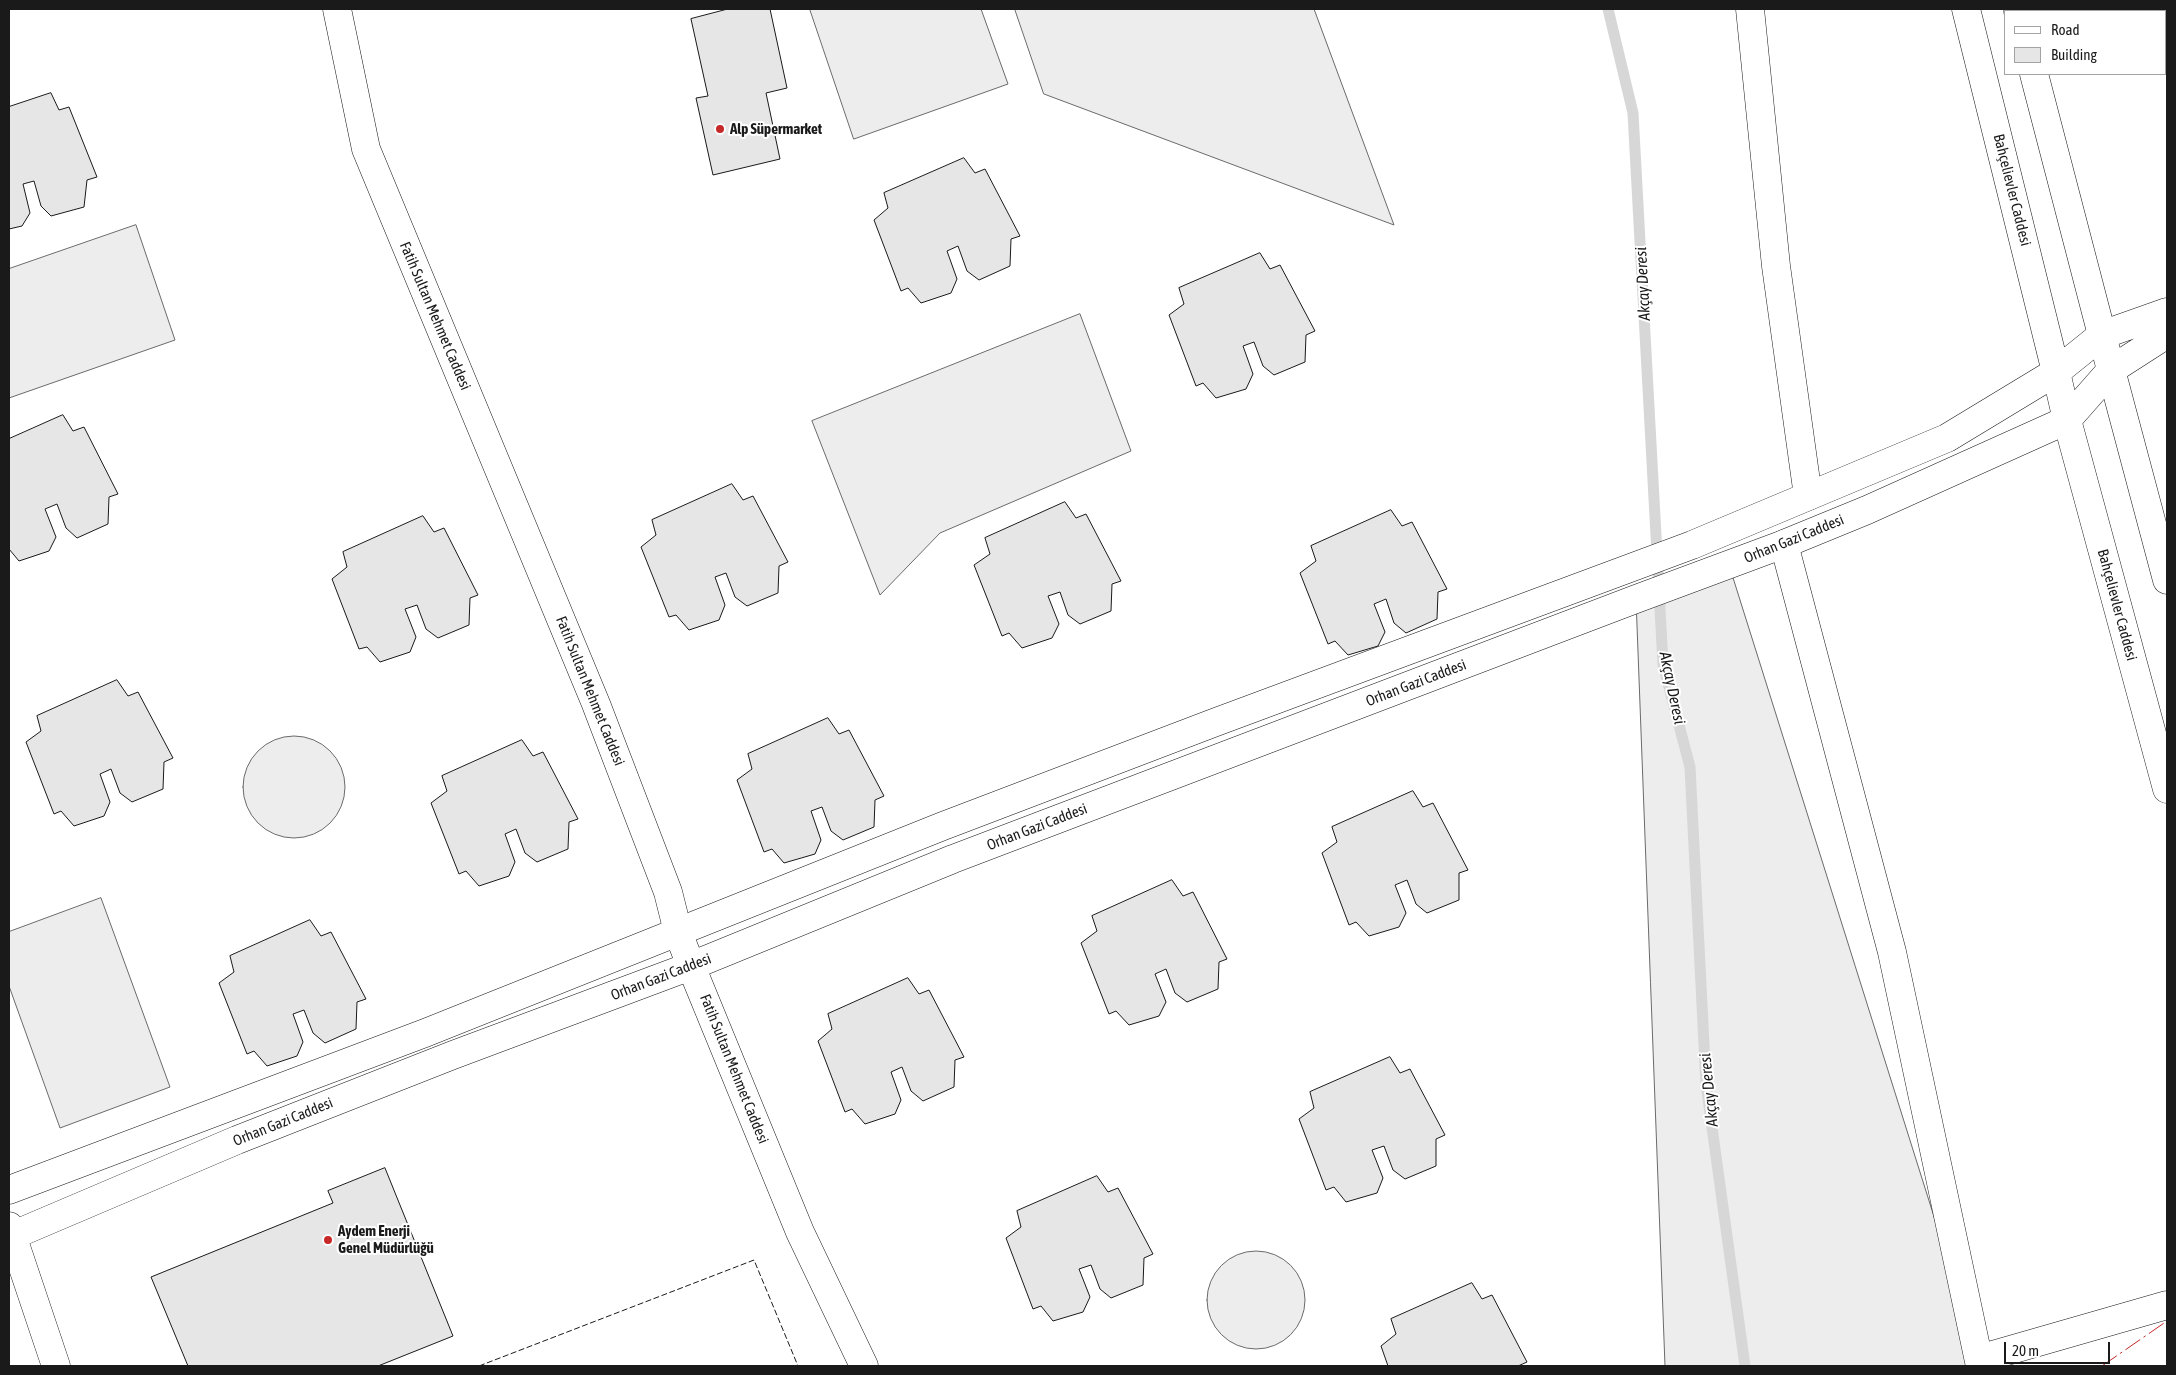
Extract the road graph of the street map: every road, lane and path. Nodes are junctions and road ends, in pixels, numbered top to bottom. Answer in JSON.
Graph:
{"nodes":[{"id":1,"x":337,"y":9,"type":"edge"},
{"id":2,"x":1750,"y":9,"type":"edge"},
{"id":3,"x":1966,"y":9,"type":"edge"},
{"id":4,"x":2034,"y":75,"type":"edge"},
{"id":5,"x":2167,"y":312,"type":"edge"},
{"id":6,"x":2167,"y":334,"type":"edge"},
{"id":7,"x":2102,"y":335,"type":"junction"},
{"id":8,"x":2111,"y":370,"type":"junction"},
{"id":9,"x":2056,"y":372,"type":"junction"},
{"id":10,"x":2067,"y":420,"type":"junction"},
{"id":11,"x":1808,"y":496,"type":"junction"},
{"id":12,"x":1784,"y":544,"type":"junction"},
{"id":13,"x":2167,"y":580,"type":"edge"},
{"id":14,"x":2167,"y":790,"type":"edge"},
{"id":15,"x":678,"y":932,"type":"junction"},
{"id":16,"x":691,"y":966,"type":"junction"},
{"id":17,"x":9,"y":1190,"type":"edge"},
{"id":18,"x":10,"y":1233,"type":"edge"},
{"id":19,"x":2167,"y":1305,"type":"edge"},
{"id":20,"x":1979,"y":1363,"type":"edge"},
{"id":21,"x":56,"y":1366,"type":"edge"},
{"id":22,"x":864,"y":1366,"type":"edge"}],
"edges":[{"from":1,"to":15,"type":"street","name":"Fatih Sultan Mehmet Caddesi"},
{"from":2,"to":11,"type":"street"},
{"from":3,"to":9,"type":"street","name":"Bahçelievler Caddesi"},
{"from":4,"to":7,"type":"street"},
{"from":5,"to":7,"type":"street","name":"Orhan Gazi Caddesi"},
{"from":6,"to":8,"type":"street"},
{"from":7,"to":8,"type":"street"},
{"from":7,"to":9,"type":"street","name":"Orhan Gazi Caddesi"},
{"from":8,"to":10,"type":"street"},
{"from":8,"to":13,"type":"street"},
{"from":9,"to":10,"type":"street","name":"Bahçelievler Caddesi"},
{"from":9,"to":11,"type":"street","name":"Orhan Gazi Caddesi"},
{"from":10,"to":12,"type":"street","name":"Orhan Gazi Caddesi"},
{"from":10,"to":14,"type":"street","name":"Bahçelievler Caddesi"},
{"from":11,"to":15,"type":"street","name":"Orhan Gazi Caddesi"},
{"from":12,"to":16,"type":"street","name":"Orhan Gazi Caddesi"},
{"from":12,"to":20,"type":"street"},
{"from":15,"to":16,"type":"street","name":"Fatih Sultan Mehmet Caddesi"},
{"from":15,"to":17,"type":"street","name":"Orhan Gazi Caddesi"},
{"from":16,"to":18,"type":"street","name":"Orhan Gazi Caddesi"},
{"from":16,"to":22,"type":"street","name":"Fatih Sultan Mehmet Caddesi"},
{"from":18,"to":21,"type":"street"},
{"from":19,"to":20,"type":"street"}]}
